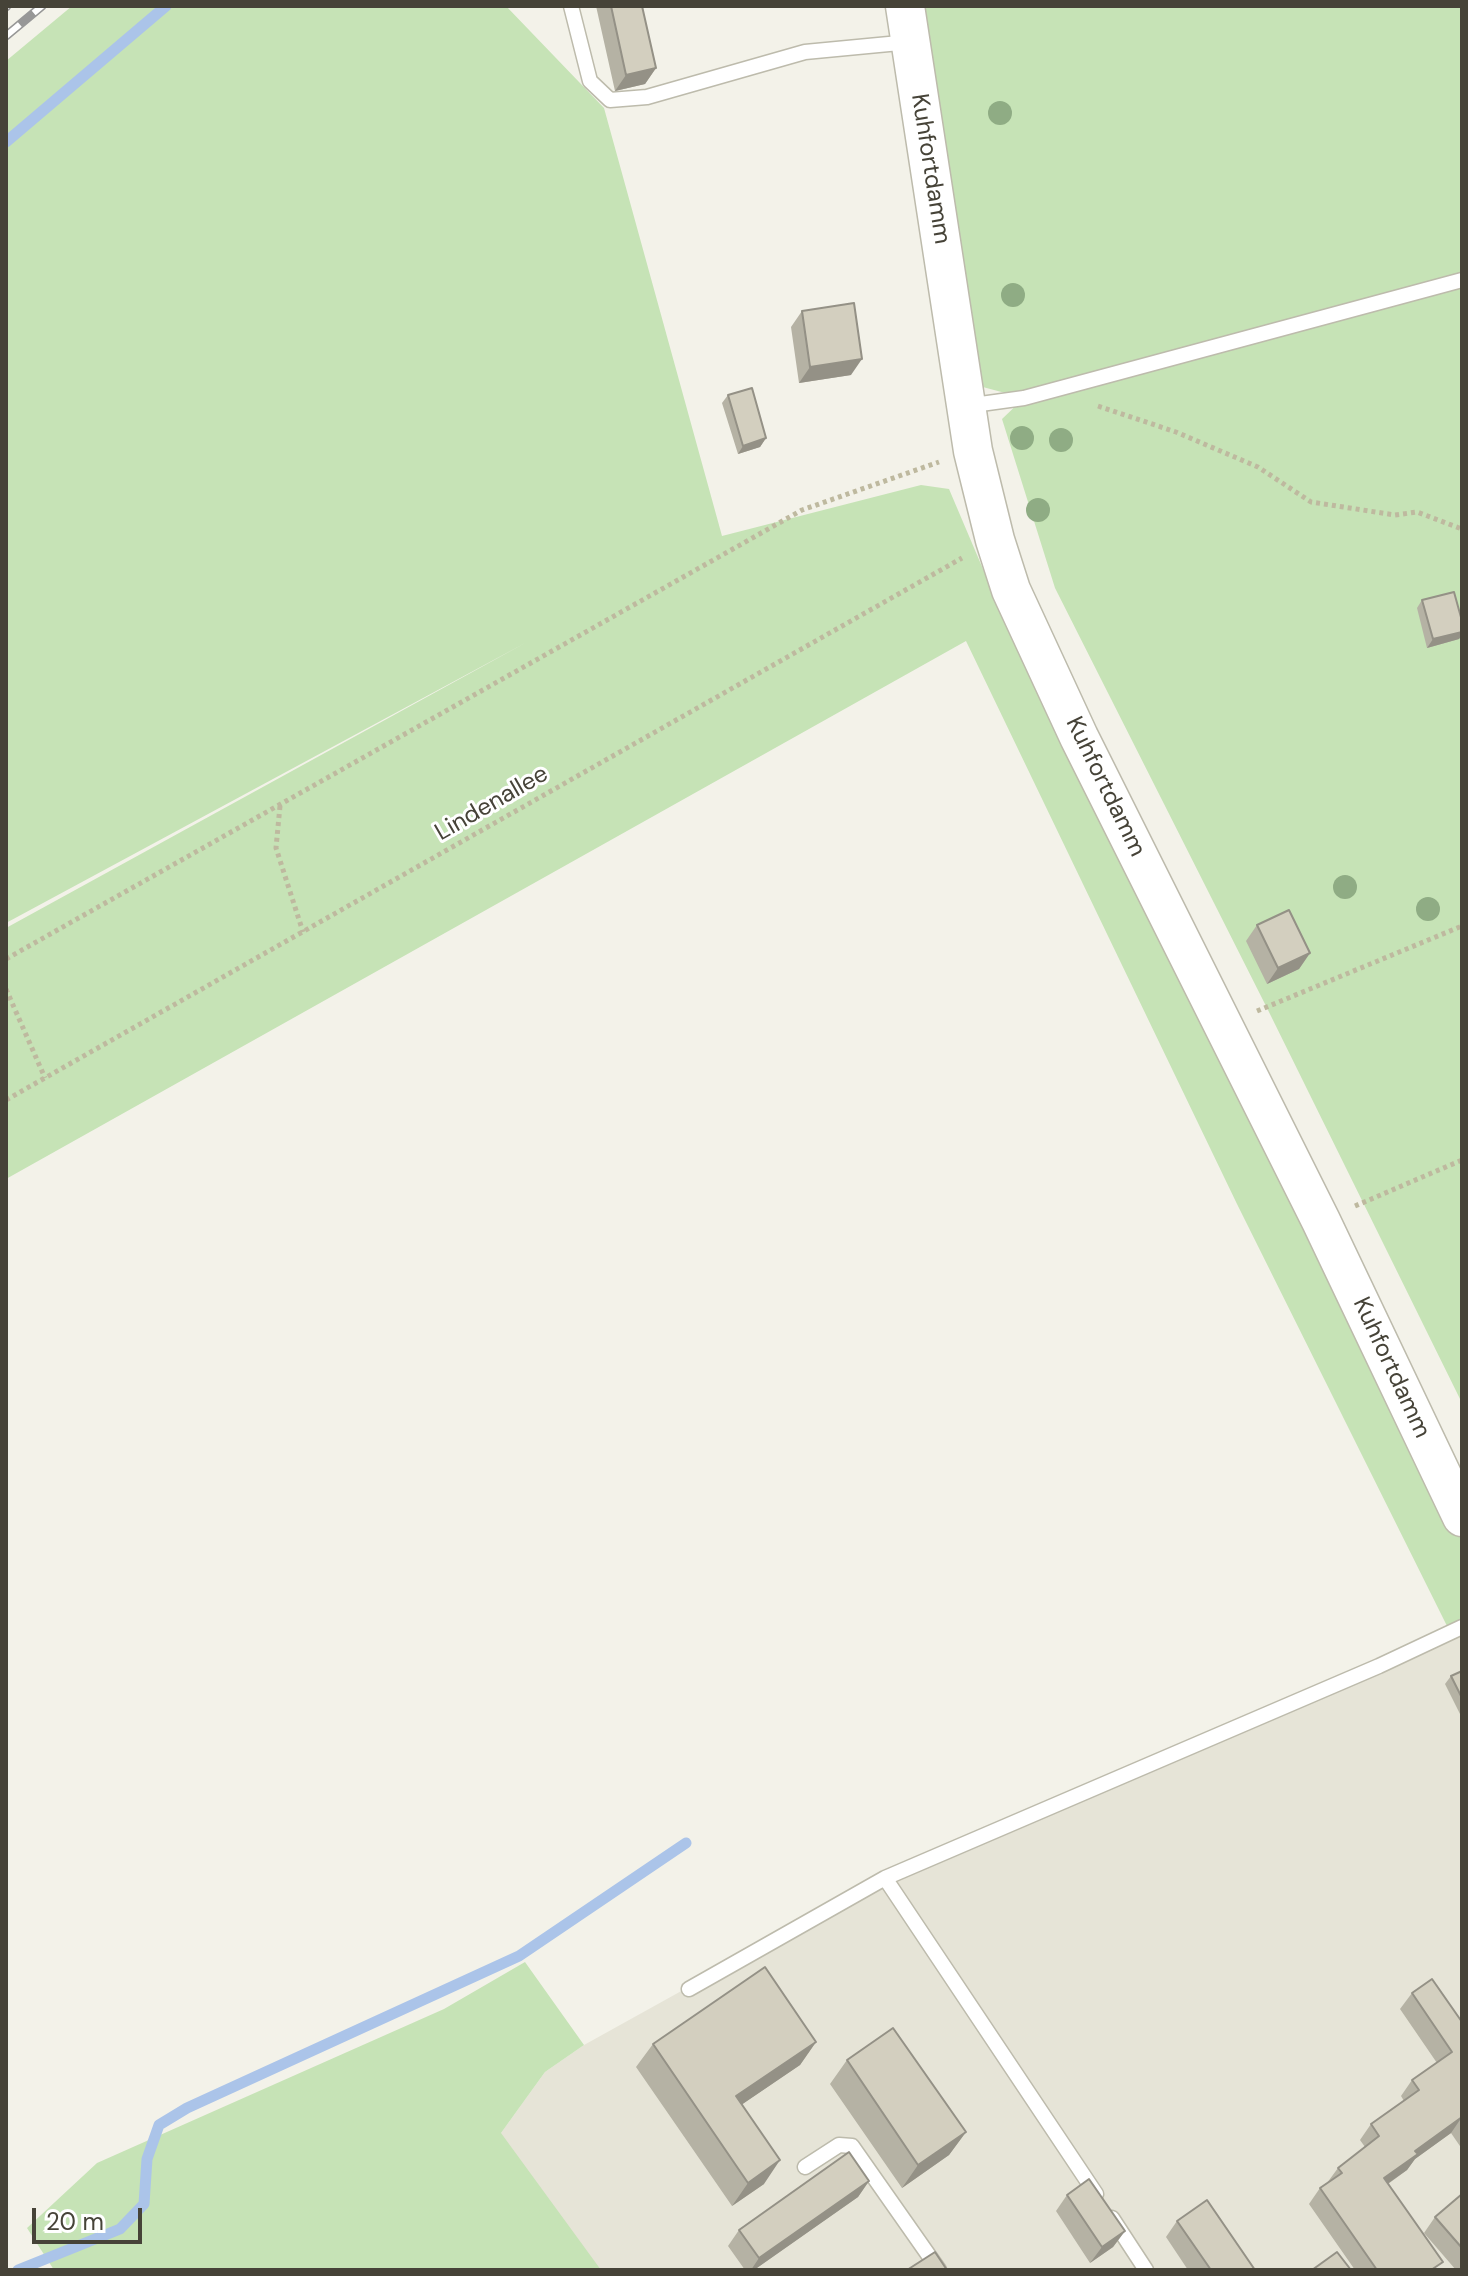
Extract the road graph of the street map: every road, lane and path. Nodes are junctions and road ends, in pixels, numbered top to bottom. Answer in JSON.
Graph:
{"nodes":[{"id":1,"x":571,"y":6,"type":"edge"},
{"id":2,"x":908,"y":24,"type":"edge"},
{"id":3,"x":1462,"y":280,"type":"edge"},
{"id":4,"x":1066,"y":387,"type":"junction"},
{"id":5,"x":966,"y":406,"type":"junction"},
{"id":6,"x":973,"y":451,"type":"junction"},
{"id":7,"x":1462,"y":529,"type":"edge"},
{"id":8,"x":995,"y":540,"type":"junction"},
{"id":9,"x":280,"y":805,"type":"junction"},
{"id":10,"x":1462,"y":926,"type":"edge"},
{"id":11,"x":303,"y":932,"type":"junction"},
{"id":12,"x":6,"y":959,"type":"edge"},
{"id":13,"x":6,"y":989,"type":"edge"},
{"id":14,"x":1223,"y":1026,"type":"junction"},
{"id":15,"x":45,"y":1078,"type":"junction"},
{"id":16,"x":6,"y":1100,"type":"edge"},
{"id":17,"x":1462,"y":1160,"type":"edge"},
{"id":18,"x":1321,"y":1221,"type":"junction"},
{"id":19,"x":1462,"y":1517,"type":"edge"},
{"id":20,"x":1462,"y":1627,"type":"edge"},
{"id":21,"x":885,"y":1878,"type":"junction"},
{"id":22,"x":689,"y":1989,"type":"dead end"},
{"id":23,"x":805,"y":2167,"type":"dead end"},
{"id":24,"x":939,"y":2270,"type":"edge"},
{"id":25,"x":1146,"y":2270,"type":"edge"}],
"edges":[{"from":1,"to":2,"type":"lane"},
{"from":2,"to":5,"type":"street","name":"Kuhfortdamm"},
{"from":3,"to":4,"type":"lane"},
{"from":4,"to":5,"type":"lane"},
{"from":4,"to":7,"type":"path"},
{"from":5,"to":6,"type":"street","name":"Kuhfortdamm"},
{"from":6,"to":8,"type":"street","name":"Kuhfortdamm"},
{"from":6,"to":9,"type":"path"},
{"from":8,"to":11,"type":"path","name":"Lindenallee"},
{"from":8,"to":14,"type":"street","name":"Kuhfortdamm"},
{"from":9,"to":11,"type":"path"},
{"from":9,"to":12,"type":"path"},
{"from":10,"to":14,"type":"path"},
{"from":11,"to":15,"type":"path","name":"Lindenallee"},
{"from":13,"to":15,"type":"path"},
{"from":14,"to":18,"type":"street","name":"Kuhfortdamm"},
{"from":15,"to":16,"type":"path","name":"Lindenallee"},
{"from":17,"to":18,"type":"path"},
{"from":18,"to":19,"type":"street","name":"Kuhfortdamm"},
{"from":20,"to":21,"type":"lane"},
{"from":21,"to":22,"type":"lane"},
{"from":21,"to":25,"type":"lane"},
{"from":23,"to":24,"type":"lane"}]}
